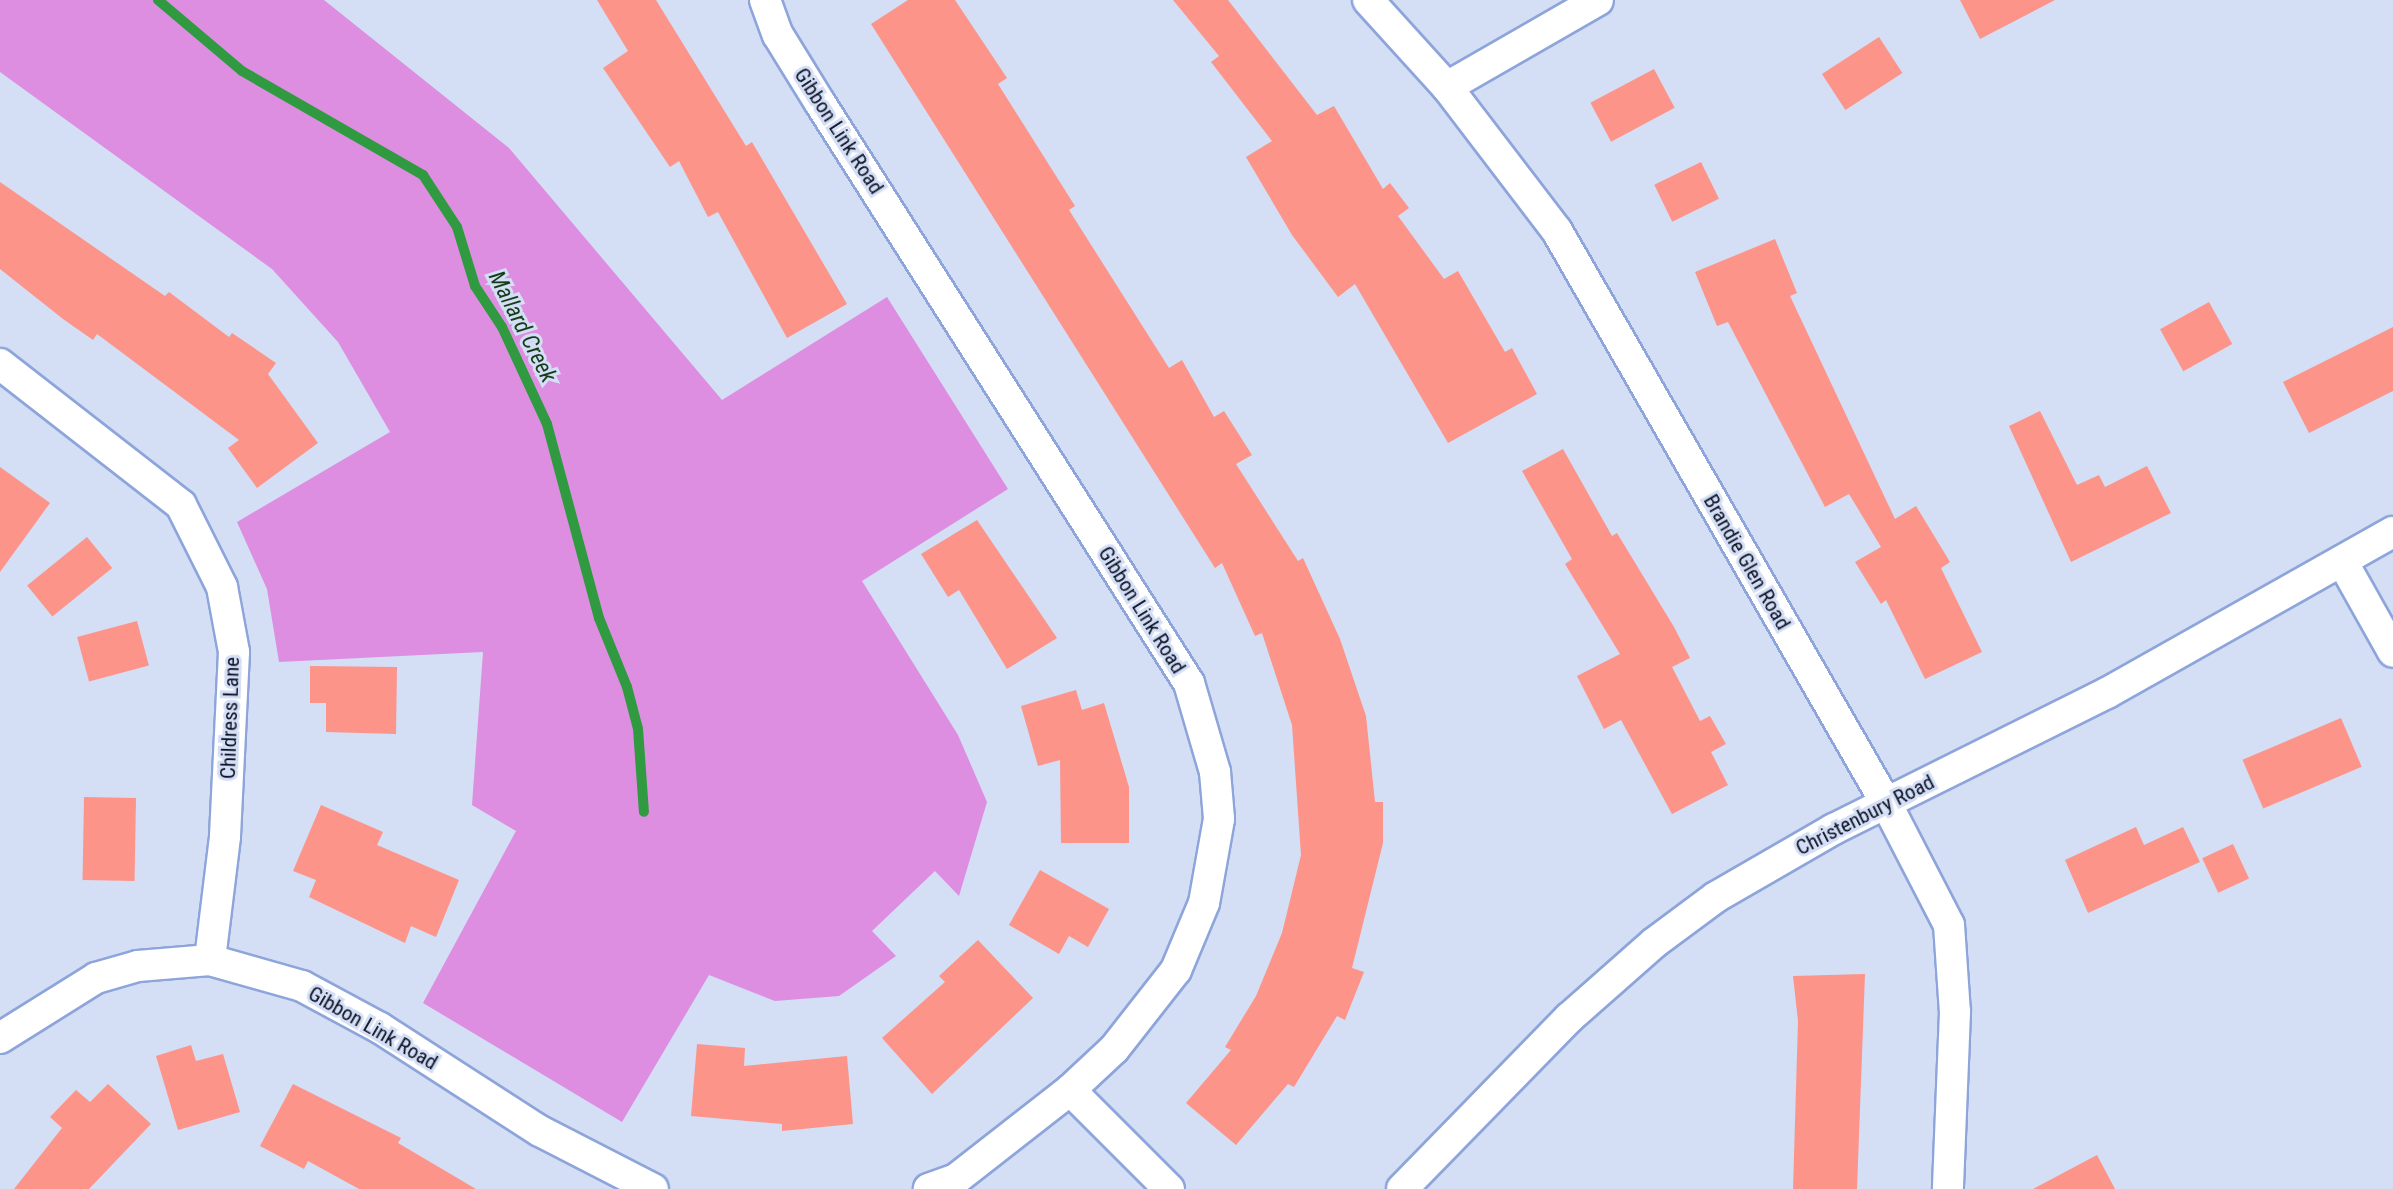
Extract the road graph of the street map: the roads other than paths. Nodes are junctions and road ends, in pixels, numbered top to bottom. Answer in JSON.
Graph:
{"nodes":[{"id":1,"x":765,"y":0,"type":"edge"},
{"id":2,"x":1368,"y":0,"type":"edge"},
{"id":3,"x":1598,"y":0,"type":"edge"},
{"id":4,"x":1447,"y":87,"type":"junction"},
{"id":5,"x":0,"y":364,"type":"edge"},
{"id":6,"x":2393,"y":532,"type":"edge"},
{"id":7,"x":2342,"y":561,"type":"junction"},
{"id":8,"x":2393,"y":652,"type":"edge"},
{"id":9,"x":1886,"y":803,"type":"junction"},
{"id":10,"x":210,"y":960,"type":"junction"},
{"id":11,"x":2,"y":1031,"type":"edge"},
{"id":12,"x":1070,"y":1090,"type":"junction"},
{"id":13,"x":653,"y":1189,"type":"edge"},
{"id":14,"x":929,"y":1189,"type":"edge"},
{"id":15,"x":1169,"y":1189,"type":"edge"},
{"id":16,"x":1402,"y":1189,"type":"edge"},
{"id":17,"x":1948,"y":1189,"type":"edge"}],
"edges":[{"from":1,"to":12,"type":"street","name":"Gibbon Link Road"},
{"from":2,"to":4,"type":"street","name":"Brandie Glen Road"},
{"from":3,"to":4,"type":"street"},
{"from":4,"to":9,"type":"street","name":"Brandie Glen Road"},
{"from":5,"to":10,"type":"street","name":"Childress Lane"},
{"from":6,"to":7,"type":"street","name":"Christenbury Road"},
{"from":7,"to":8,"type":"street"},
{"from":7,"to":9,"type":"street","name":"Christenbury Road"},
{"from":9,"to":16,"type":"street","name":"Christenbury Road"},
{"from":9,"to":17,"type":"street","name":"Brandie Glen Road"},
{"from":10,"to":11,"type":"street","name":"Gibbon Link Road"},
{"from":10,"to":13,"type":"street","name":"Gibbon Link Road"},
{"from":12,"to":14,"type":"street","name":"Gibbon Link Road"},
{"from":12,"to":15,"type":"street"}]}
